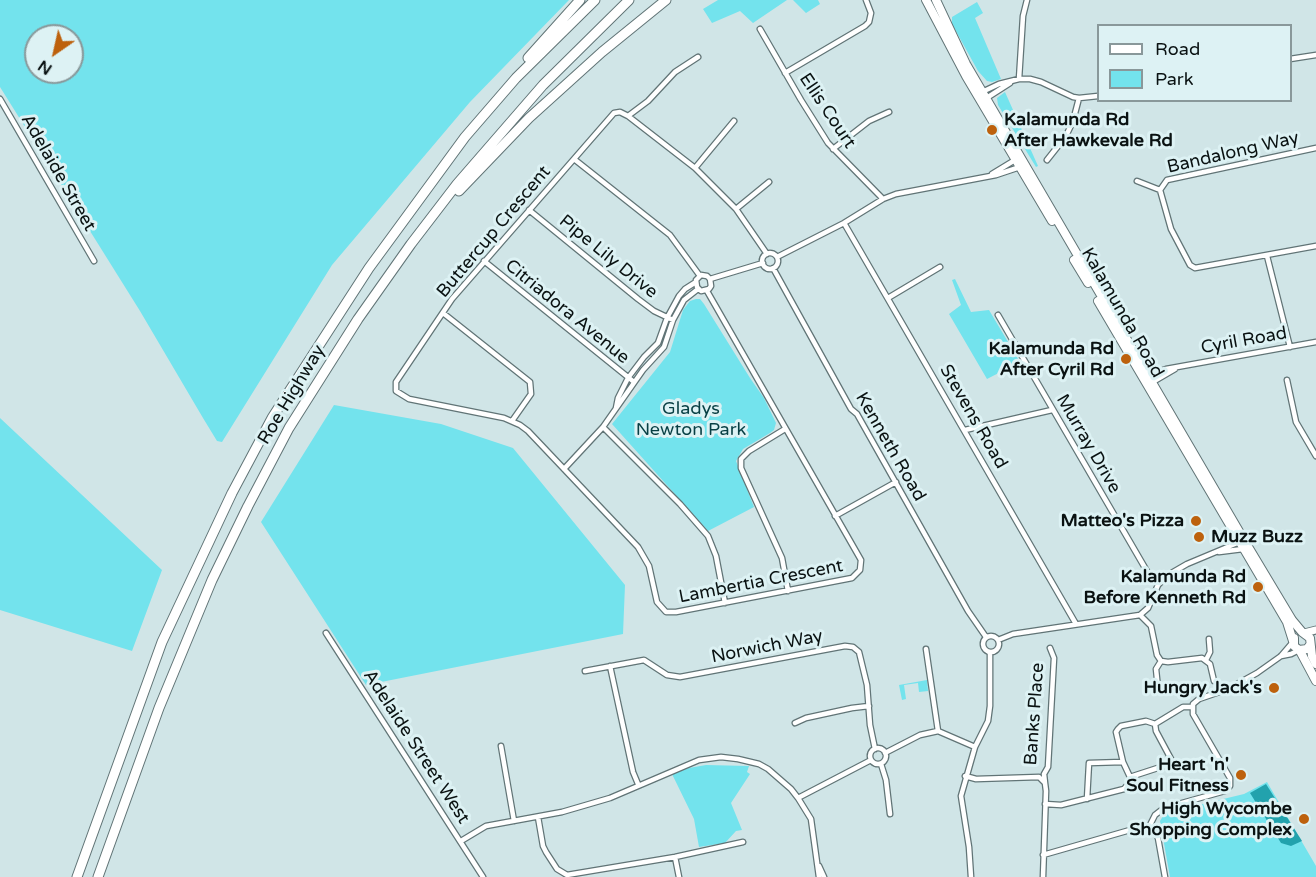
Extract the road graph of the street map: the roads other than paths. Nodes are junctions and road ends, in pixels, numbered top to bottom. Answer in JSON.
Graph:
{"nodes":[{"id":1,"x":580,"y":0,"type":"edge"},
{"id":2,"x":595,"y":0,"type":"edge"},
{"id":3,"x":629,"y":0,"type":"edge"},
{"id":4,"x":666,"y":0,"type":"edge"},
{"id":5,"x":866,"y":0,"type":"edge"},
{"id":6,"x":926,"y":0,"type":"edge"},
{"id":7,"x":936,"y":0,"type":"edge"},
{"id":8,"x":1028,"y":0,"type":"edge"},
{"id":9,"x":760,"y":29,"type":"dead end"},
{"id":10,"x":1316,"y":54,"type":"edge"},
{"id":11,"x":698,"y":57,"type":"dead end"},
{"id":12,"x":1292,"y":59,"type":"edge"},
{"id":13,"x":785,"y":73,"type":"junction"},
{"id":14,"x":1018,"y":79,"type":"junction"},
{"id":15,"x":982,"y":96,"type":"junction"},
{"id":16,"x":1097,"y":96,"type":"edge"},
{"id":17,"x":1079,"y":98,"type":"junction"},
{"id":18,"x":0,"y":99,"type":"edge"},
{"id":19,"x":889,"y":112,"type":"dead end"},
{"id":20,"x":628,"y":116,"type":"junction"},
{"id":21,"x":734,"y":121,"type":"dead end"},
{"id":22,"x":465,"y":138,"type":"junction"},
{"id":23,"x":1316,"y":148,"type":"edge"},
{"id":24,"x":833,"y":149,"type":"junction"},
{"id":25,"x":574,"y":159,"type":"junction"},
{"id":26,"x":1047,"y":160,"type":"dead end"},
{"id":27,"x":1020,"y":162,"type":"junction"},
{"id":28,"x":695,"y":168,"type":"junction"},
{"id":29,"x":989,"y":175,"type":"junction"},
{"id":30,"x":1137,"y":181,"type":"dead end"},
{"id":31,"x":769,"y":182,"type":"dead end"},
{"id":32,"x":1160,"y":190,"type":"junction"},
{"id":33,"x":883,"y":199,"type":"junction"},
{"id":34,"x":736,"y":209,"type":"junction"},
{"id":35,"x":530,"y":210,"type":"junction"},
{"id":36,"x":844,"y":223,"type":"junction"},
{"id":37,"x":1316,"y":246,"type":"edge"},
{"id":38,"x":767,"y":254,"type":"junction"},
{"id":39,"x":1267,"y":256,"type":"junction"},
{"id":40,"x":777,"y":257,"type":"junction"},
{"id":41,"x":94,"y":261,"type":"dead end"},
{"id":42,"x":484,"y":261,"type":"junction"},
{"id":43,"x":763,"y":263,"type":"junction"},
{"id":44,"x":940,"y":267,"type":"dead end"},
{"id":45,"x":773,"y":268,"type":"junction"},
{"id":46,"x":700,"y":276,"type":"junction"},
{"id":47,"x":710,"y":279,"type":"junction"},
{"id":48,"x":696,"y":282,"type":"junction"},
{"id":49,"x":698,"y":289,"type":"junction"},
{"id":50,"x":707,"y":291,"type":"junction"},
{"id":51,"x":888,"y":298,"type":"junction"},
{"id":52,"x":443,"y":313,"type":"junction"},
{"id":53,"x":998,"y":315,"type":"dead end"},
{"id":54,"x":667,"y":318,"type":"junction"},
{"id":55,"x":673,"y":320,"type":"junction"},
{"id":56,"x":1316,"y":342,"type":"edge"},
{"id":57,"x":1290,"y":347,"type":"junction"},
{"id":58,"x":340,"y":348,"type":"junction"},
{"id":59,"x":628,"y":378,"type":"junction"},
{"id":60,"x":1147,"y":380,"type":"junction"},
{"id":61,"x":1287,"y":380,"type":"dead end"},
{"id":62,"x":634,"y":382,"type":"junction"},
{"id":63,"x":616,"y":408,"type":"junction"},
{"id":64,"x":1052,"y":410,"type":"junction"},
{"id":65,"x":512,"y":421,"type":"junction"},
{"id":66,"x":603,"y":427,"type":"junction"},
{"id":67,"x":785,"y":429,"type":"junction"},
{"id":68,"x":965,"y":430,"type":"junction"},
{"id":69,"x":1316,"y":456,"type":"edge"},
{"id":70,"x":564,"y":469,"type":"junction"},
{"id":71,"x":896,"y":482,"type":"junction"},
{"id":72,"x":835,"y":516,"type":"junction"},
{"id":73,"x":1243,"y":545,"type":"junction"},
{"id":74,"x":1161,"y":582,"type":"junction"},
{"id":75,"x":788,"y":591,"type":"junction"},
{"id":76,"x":725,"y":603,"type":"junction"},
{"id":77,"x":1140,"y":615,"type":"junction"},
{"id":78,"x":1076,"y":624,"type":"junction"},
{"id":79,"x":1316,"y":630,"type":"edge"},
{"id":80,"x":326,"y":633,"type":"dead end"},
{"id":81,"x":986,"y":637,"type":"junction"},
{"id":82,"x":1298,"y":637,"type":"junction"},
{"id":83,"x":1209,"y":639,"type":"dead end"},
{"id":84,"x":998,"y":640,"type":"junction"},
{"id":85,"x":1312,"y":641,"type":"edge"},
{"id":86,"x":1050,"y":648,"type":"dead end"},
{"id":87,"x":926,"y":649,"type":"dead end"},
{"id":88,"x":990,"y":651,"type":"junction"},
{"id":89,"x":1300,"y":651,"type":"junction"},
{"id":90,"x":1281,"y":656,"type":"junction"},
{"id":91,"x":1206,"y":660,"type":"junction"},
{"id":92,"x":1161,"y":661,"type":"junction"},
{"id":93,"x":1316,"y":664,"type":"edge"},
{"id":94,"x":610,"y":666,"type":"junction"},
{"id":95,"x":585,"y":670,"type":"dead end"},
{"id":96,"x":1214,"y":681,"type":"dead end"},
{"id":97,"x":1316,"y":681,"type":"edge"},
{"id":98,"x":1158,"y":688,"type":"dead end"},
{"id":99,"x":869,"y":706,"type":"junction"},
{"id":100,"x":1192,"y":707,"type":"junction"},
{"id":101,"x":795,"y":723,"type":"dead end"},
{"id":102,"x":1155,"y":724,"type":"junction"},
{"id":103,"x":938,"y":731,"type":"junction"},
{"id":104,"x":501,"y":746,"type":"dead end"},
{"id":105,"x":975,"y":747,"type":"junction"},
{"id":106,"x":875,"y":749,"type":"junction"},
{"id":107,"x":885,"y":753,"type":"junction"},
{"id":108,"x":871,"y":760,"type":"junction"},
{"id":109,"x":1123,"y":762,"type":"junction"},
{"id":110,"x":881,"y":764,"type":"junction"},
{"id":111,"x":965,"y":776,"type":"junction"},
{"id":112,"x":1130,"y":777,"type":"junction"},
{"id":113,"x":1045,"y":783,"type":"junction"},
{"id":114,"x":638,"y":784,"type":"junction"},
{"id":115,"x":798,"y":798,"type":"junction"},
{"id":116,"x":1087,"y":799,"type":"junction"},
{"id":117,"x":1046,"y":804,"type":"junction"},
{"id":118,"x":890,"y":814,"type":"dead end"},
{"id":119,"x":538,"y":817,"type":"junction"},
{"id":120,"x":514,"y":821,"type":"junction"},
{"id":121,"x":1149,"y":827,"type":"junction"},
{"id":122,"x":461,"y":841,"type":"junction"},
{"id":123,"x":743,"y":842,"type":"dead end"},
{"id":124,"x":1043,"y":855,"type":"junction"},
{"id":125,"x":675,"y":857,"type":"junction"},
{"id":126,"x":819,"y":866,"type":"junction"},
{"id":127,"x":77,"y":877,"type":"edge"},
{"id":128,"x":98,"y":877,"type":"edge"},
{"id":129,"x":483,"y":877,"type":"edge"},
{"id":130,"x":678,"y":877,"type":"edge"},
{"id":131,"x":819,"y":877,"type":"edge"},
{"id":132,"x":824,"y":877,"type":"edge"},
{"id":133,"x":970,"y":877,"type":"edge"},
{"id":134,"x":1043,"y":877,"type":"edge"},
{"id":135,"x":1165,"y":877,"type":"edge"}],
"edges":[{"from":1,"to":22,"type":"highway"},
{"from":2,"to":22,"type":"highway","name":"Roe Highway"},
{"from":3,"to":58,"type":"highway","name":"Roe Highway"},
{"from":4,"to":58,"type":"highway"},
{"from":5,"to":13,"type":"street"},
{"from":6,"to":15,"type":"main road","name":"Kalamunda Road"},
{"from":7,"to":15,"type":"main road","name":"Kalamunda Road"},
{"from":8,"to":14,"type":"street"},
{"from":9,"to":13,"type":"street","name":"Ellis Court"},
{"from":10,"to":12,"type":"street"},
{"from":11,"to":20,"type":"street"},
{"from":13,"to":24,"type":"street","name":"Ellis Court"},
{"from":14,"to":15,"type":"street"},
{"from":14,"to":17,"type":"street"},
{"from":15,"to":27,"type":"main road","name":"Kalamunda Road"},
{"from":16,"to":17,"type":"street"},
{"from":17,"to":26,"type":"street"},
{"from":18,"to":41,"type":"street","name":"Adelaide Street"},
{"from":19,"to":24,"type":"street"},
{"from":20,"to":25,"type":"street","name":"Buttercup Crescent"},
{"from":20,"to":28,"type":"street"},
{"from":21,"to":28,"type":"street"},
{"from":22,"to":127,"type":"highway","name":"Roe Highway"},
{"from":23,"to":32,"type":"street","name":"Bandalong Way"},
{"from":24,"to":33,"type":"street","name":"Ellis Court"},
{"from":25,"to":35,"type":"street","name":"Buttercup Crescent"},
{"from":25,"to":46,"type":"street"},
{"from":27,"to":29,"type":"street"},
{"from":27,"to":29,"type":"street"},
{"from":27,"to":60,"type":"main road","name":"Kalamunda Road"},
{"from":28,"to":34,"type":"street"},
{"from":29,"to":33,"type":"street"},
{"from":30,"to":32,"type":"street","name":"Bandalong Way"},
{"from":31,"to":34,"type":"street"},
{"from":32,"to":39,"type":"street","name":"Bandalong Way"},
{"from":33,"to":36,"type":"street"},
{"from":34,"to":38,"type":"street"},
{"from":35,"to":42,"type":"street","name":"Buttercup Crescent"},
{"from":35,"to":54,"type":"street","name":"Pipe Lily Drive"},
{"from":36,"to":40,"type":"street"},
{"from":36,"to":51,"type":"street","name":"Stevens Road"},
{"from":37,"to":39,"type":"street","name":"Bandalong Way"},
{"from":38,"to":40,"type":"street"},
{"from":38,"to":43,"type":"street"},
{"from":39,"to":57,"type":"street"},
{"from":40,"to":45,"type":"street"},
{"from":42,"to":52,"type":"street","name":"Buttercup Crescent"},
{"from":42,"to":59,"type":"street","name":"Citriadora Avenue"},
{"from":43,"to":45,"type":"street"},
{"from":43,"to":47,"type":"street"},
{"from":44,"to":51,"type":"street"},
{"from":45,"to":71,"type":"street","name":"Kenneth Road"},
{"from":46,"to":47,"type":"street"},
{"from":46,"to":48,"type":"street"},
{"from":47,"to":50,"type":"street"},
{"from":48,"to":49,"type":"street"},
{"from":48,"to":54,"type":"street"},
{"from":49,"to":50,"type":"street"},
{"from":49,"to":55,"type":"street"},
{"from":50,"to":67,"type":"street","name":"Lambertia Crescent"},
{"from":51,"to":68,"type":"street","name":"Stevens Road"},
{"from":52,"to":65,"type":"street"},
{"from":52,"to":65,"type":"street","name":"Buttercup Crescent"},
{"from":53,"to":64,"type":"street","name":"Murray Drive"},
{"from":54,"to":55,"type":"street","name":"Pipe Lily Drive"},
{"from":54,"to":59,"type":"street"},
{"from":55,"to":62,"type":"street"},
{"from":56,"to":57,"type":"street","name":"Cyril Road"},
{"from":57,"to":60,"type":"street","name":"Cyril Road"},
{"from":58,"to":128,"type":"highway","name":"Roe Highway"},
{"from":59,"to":62,"type":"street","name":"Citriadora Avenue"},
{"from":59,"to":63,"type":"street"},
{"from":60,"to":73,"type":"main road","name":"Kalamunda Road"},
{"from":61,"to":69,"type":"street"},
{"from":62,"to":63,"type":"street"},
{"from":63,"to":66,"type":"street"},
{"from":64,"to":68,"type":"street"},
{"from":64,"to":74,"type":"street","name":"Murray Drive"},
{"from":65,"to":70,"type":"street","name":"Buttercup Crescent"},
{"from":66,"to":70,"type":"street"},
{"from":66,"to":76,"type":"street"},
{"from":67,"to":72,"type":"street","name":"Lambertia Crescent"},
{"from":67,"to":75,"type":"street"},
{"from":68,"to":78,"type":"street","name":"Stevens Road"},
{"from":70,"to":76,"type":"street","name":"Lambertia Crescent"},
{"from":71,"to":72,"type":"street"},
{"from":71,"to":81,"type":"street","name":"Kenneth Road"},
{"from":72,"to":75,"type":"street","name":"Lambertia Crescent"},
{"from":73,"to":74,"type":"street"},
{"from":73,"to":82,"type":"main road","name":"Kalamunda Road"},
{"from":74,"to":77,"type":"street"},
{"from":75,"to":76,"type":"street","name":"Lambertia Crescent"},
{"from":77,"to":78,"type":"street"},
{"from":77,"to":92,"type":"street"},
{"from":78,"to":84,"type":"street"},
{"from":79,"to":82,"type":"street"},
{"from":80,"to":122,"type":"street","name":"Adelaide Street West"},
{"from":81,"to":84,"type":"street"},
{"from":81,"to":88,"type":"street"},
{"from":82,"to":85,"type":"main road","name":"Kalamunda Road"},
{"from":82,"to":89,"type":"main road","name":"Kalamunda Road"},
{"from":82,"to":90,"type":"street"},
{"from":83,"to":91,"type":"street"},
{"from":84,"to":88,"type":"street"},
{"from":85,"to":89,"type":"main road"},
{"from":85,"to":93,"type":"main road","name":"Kalamunda Road"},
{"from":86,"to":113,"type":"street","name":"Banks Place"},
{"from":87,"to":103,"type":"street"},
{"from":88,"to":105,"type":"street"},
{"from":89,"to":90,"type":"street"},
{"from":89,"to":97,"type":"main road","name":"Kalamunda Road"},
{"from":90,"to":100,"type":"street"},
{"from":91,"to":92,"type":"street"},
{"from":91,"to":96,"type":"street"},
{"from":92,"to":98,"type":"street"},
{"from":94,"to":95,"type":"street","name":"Norwich Way"},
{"from":94,"to":99,"type":"street","name":"Norwich Way"},
{"from":94,"to":114,"type":"street"},
{"from":99,"to":101,"type":"street"},
{"from":99,"to":106,"type":"street","name":"Norwich Way"},
{"from":100,"to":102,"type":"street"},
{"from":100,"to":121,"type":"street"},
{"from":102,"to":109,"type":"street"},
{"from":102,"to":112,"type":"street"},
{"from":103,"to":105,"type":"street"},
{"from":103,"to":107,"type":"street"},
{"from":104,"to":120,"type":"street"},
{"from":105,"to":111,"type":"street"},
{"from":106,"to":107,"type":"street"},
{"from":106,"to":108,"type":"street"},
{"from":107,"to":110,"type":"street"},
{"from":108,"to":110,"type":"street"},
{"from":108,"to":115,"type":"street"},
{"from":109,"to":112,"type":"street"},
{"from":109,"to":116,"type":"street"},
{"from":110,"to":118,"type":"street"},
{"from":111,"to":113,"type":"street"},
{"from":111,"to":133,"type":"street"},
{"from":112,"to":116,"type":"street"},
{"from":113,"to":117,"type":"street","name":"Banks Place"},
{"from":114,"to":115,"type":"street"},
{"from":114,"to":119,"type":"street"},
{"from":115,"to":126,"type":"street"},
{"from":116,"to":117,"type":"street"},
{"from":117,"to":124,"type":"street","name":"Banks Place"},
{"from":119,"to":120,"type":"street"},
{"from":119,"to":125,"type":"street"},
{"from":120,"to":122,"type":"street"},
{"from":121,"to":124,"type":"street"},
{"from":121,"to":135,"type":"street"},
{"from":122,"to":129,"type":"street","name":"Adelaide Street West"},
{"from":123,"to":125,"type":"street"},
{"from":124,"to":134,"type":"street","name":"Banks Place"},
{"from":125,"to":130,"type":"street"},
{"from":126,"to":131,"type":"street"},
{"from":126,"to":132,"type":"street"}]}
